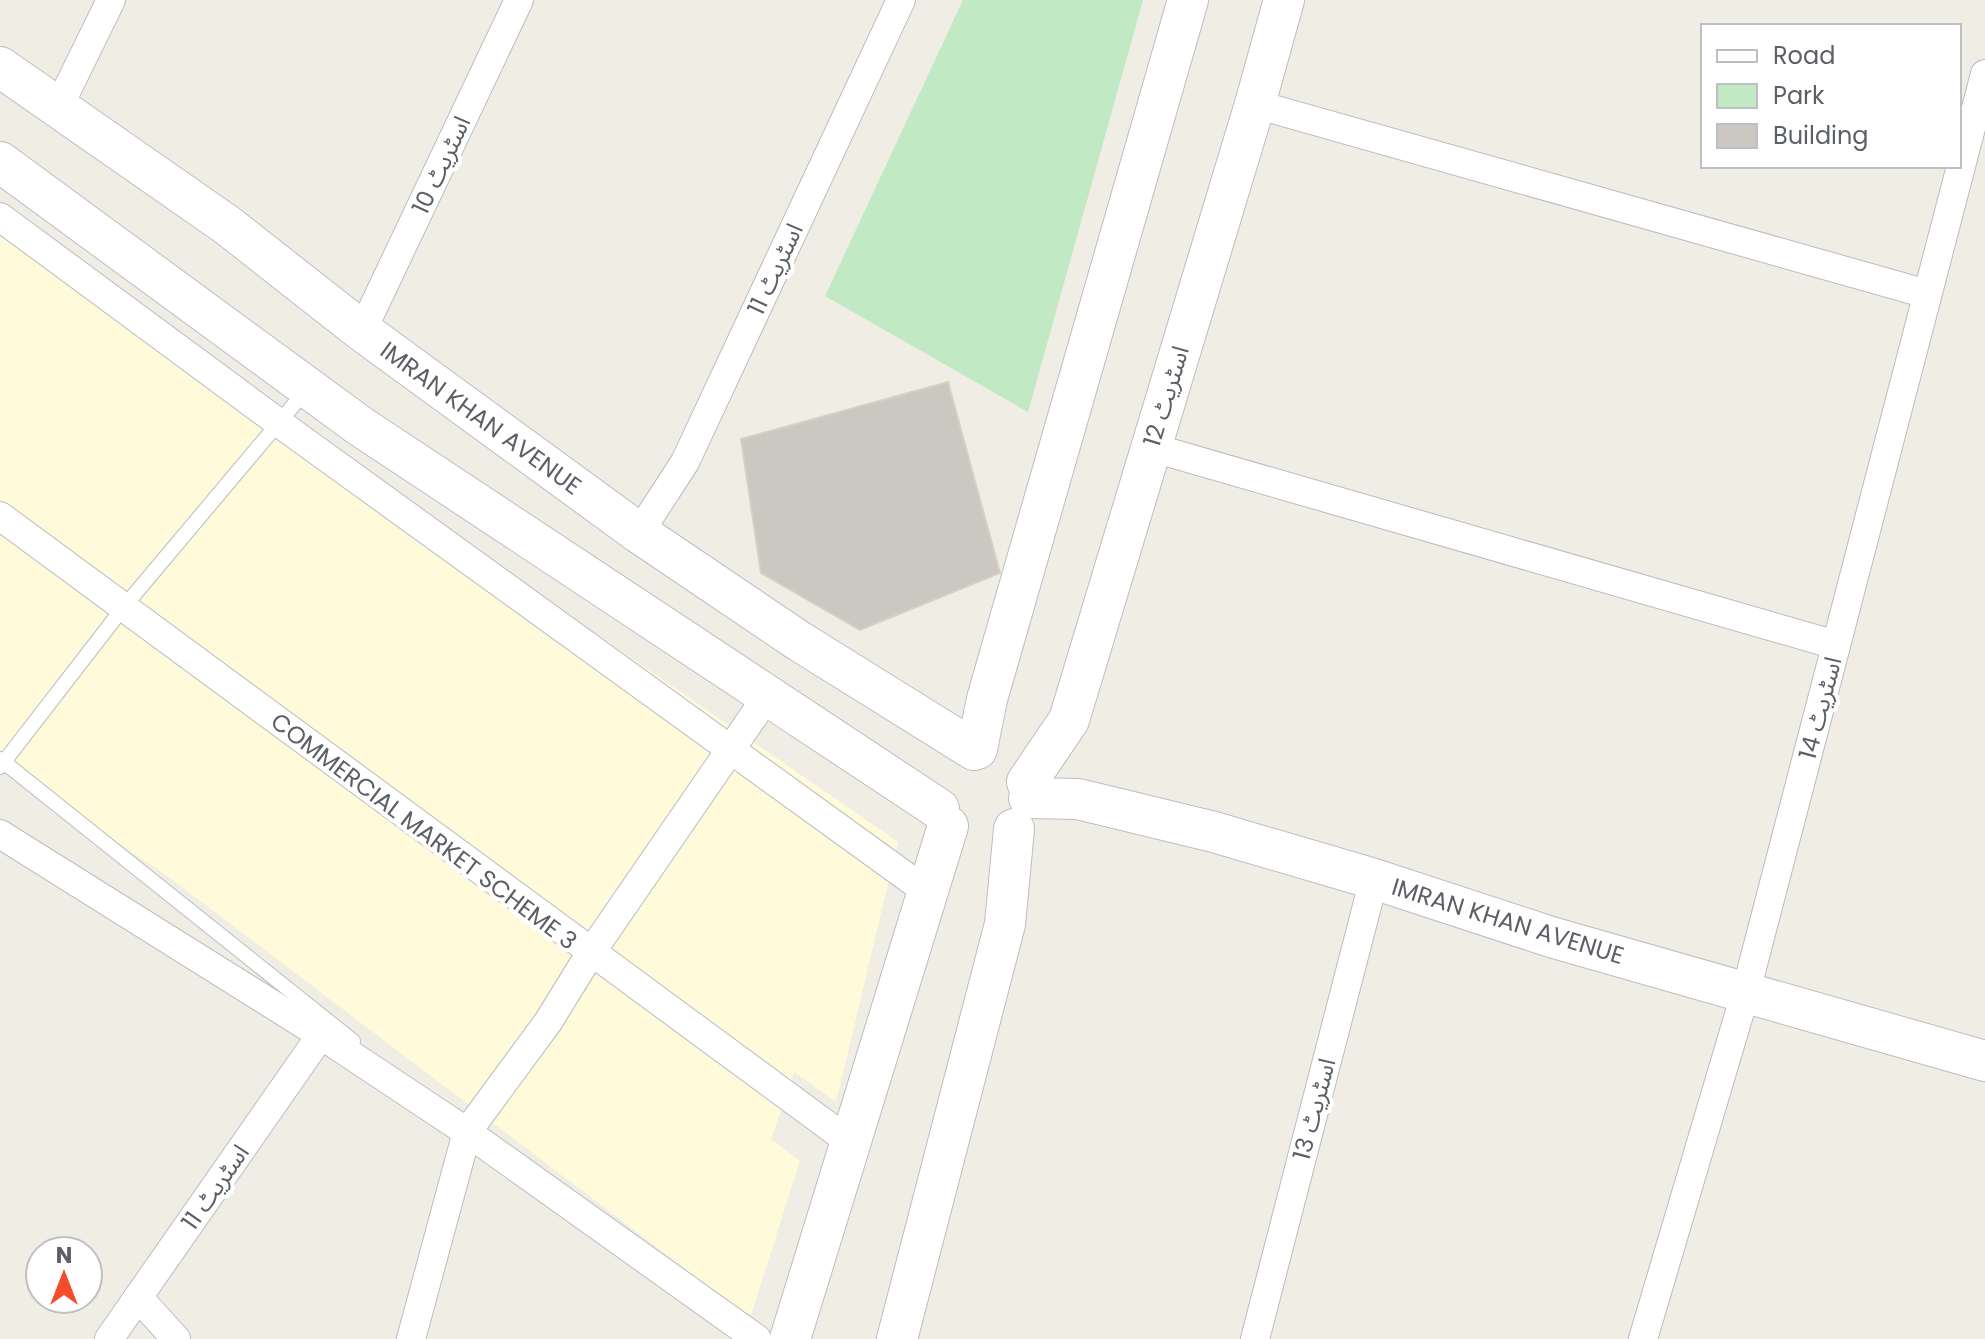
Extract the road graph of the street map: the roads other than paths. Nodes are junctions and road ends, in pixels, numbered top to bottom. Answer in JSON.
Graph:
{"nodes":[{"id":1,"x":111,"y":0,"type":"edge"},
{"id":2,"x":519,"y":0,"type":"edge"},
{"id":3,"x":901,"y":0,"type":"edge"},
{"id":4,"x":1188,"y":0,"type":"edge"},
{"id":5,"x":1284,"y":0,"type":"edge"},
{"id":6,"x":0,"y":67,"type":"edge"},
{"id":7,"x":1985,"y":74,"type":"edge"},
{"id":8,"x":1255,"y":104,"type":"junction"},
{"id":9,"x":59,"y":106,"type":"junction"},
{"id":10,"x":0,"y":162,"type":"edge"},
{"id":11,"x":1961,"y":165,"type":"edge"},
{"id":12,"x":1960,"y":168,"type":"edge"},
{"id":13,"x":0,"y":217,"type":"edge"},
{"id":14,"x":1927,"y":294,"type":"junction"},
{"id":15,"x":362,"y":331,"type":"junction"},
{"id":16,"x":307,"y":388,"type":"junction"},
{"id":17,"x":279,"y":423,"type":"junction"},
{"id":18,"x":1150,"y":447,"type":"junction"},
{"id":19,"x":0,"y":516,"type":"edge"},
{"id":20,"x":639,"y":533,"type":"junction"},
{"id":21,"x":123,"y":608,"type":"junction"},
{"id":22,"x":1836,"y":645,"type":"junction"},
{"id":23,"x":768,"y":695,"type":"junction"},
{"id":24,"x":729,"y":750,"type":"junction"},
{"id":25,"x":976,"y":750,"type":"junction"},
{"id":26,"x":1,"y":763,"type":"edge"},
{"id":27,"x":1023,"y":803,"type":"junction"},
{"id":28,"x":944,"y":817,"type":"junction"},
{"id":29,"x":4,"y":845,"type":"edge"},
{"id":30,"x":1374,"y":879,"type":"junction"},
{"id":31,"x":929,"y":893,"type":"junction"},
{"id":32,"x":590,"y":954,"type":"junction"},
{"id":33,"x":1746,"y":991,"type":"junction"},
{"id":34,"x":321,"y":1035,"type":"junction"},
{"id":35,"x":1985,"y":1061,"type":"edge"},
{"id":36,"x":467,"y":1132,"type":"junction"},
{"id":37,"x":850,"y":1142,"type":"junction"},
{"id":38,"x":138,"y":1297,"type":"junction"},
{"id":39,"x":109,"y":1339,"type":"edge"},
{"id":40,"x":176,"y":1339,"type":"edge"},
{"id":41,"x":411,"y":1339,"type":"edge"},
{"id":42,"x":757,"y":1339,"type":"edge"},
{"id":43,"x":790,"y":1339,"type":"edge"},
{"id":44,"x":897,"y":1339,"type":"edge"},
{"id":45,"x":1255,"y":1339,"type":"edge"},
{"id":46,"x":1643,"y":1339,"type":"edge"}],
"edges":[{"from":1,"to":9,"type":"street"},
{"from":2,"to":15,"type":"street","name":"اسٹریٹ 10"},
{"from":3,"to":20,"type":"street","name":"اسٹریٹ 11"},
{"from":4,"to":25,"type":"main road"},
{"from":5,"to":8,"type":"main road","name":"اسٹریٹ 12"},
{"from":6,"to":9,"type":"main road","name":"IMRAN KHAN AVENUE"},
{"from":7,"to":11,"type":"street","name":"اسٹریٹ 14"},
{"from":8,"to":14,"type":"street"},
{"from":8,"to":18,"type":"main road","name":"اسٹریٹ 12"},
{"from":9,"to":15,"type":"main road","name":"IMRAN KHAN AVENUE"},
{"from":10,"to":16,"type":"main road"},
{"from":12,"to":14,"type":"street","name":"اسٹریٹ 14"},
{"from":13,"to":17,"type":"street"},
{"from":14,"to":22,"type":"street","name":"اسٹریٹ 14"},
{"from":15,"to":20,"type":"main road","name":"IMRAN KHAN AVENUE"},
{"from":16,"to":17,"type":"lane"},
{"from":16,"to":23,"type":"main road"},
{"from":17,"to":21,"type":"lane"},
{"from":17,"to":24,"type":"street"},
{"from":18,"to":22,"type":"street"},
{"from":18,"to":27,"type":"main road","name":"اسٹریٹ 12"},
{"from":19,"to":21,"type":"street","name":"COMMERCIAL MARKET SCHEME 3"},
{"from":20,"to":25,"type":"main road","name":"IMRAN KHAN AVENUE"},
{"from":21,"to":26,"type":"lane"},
{"from":21,"to":32,"type":"street","name":"COMMERCIAL MARKET SCHEME 3"},
{"from":22,"to":33,"type":"street","name":"اسٹریٹ 14"},
{"from":23,"to":24,"type":"street"},
{"from":23,"to":28,"type":"main road"},
{"from":24,"to":31,"type":"street"},
{"from":24,"to":32,"type":"street"},
{"from":25,"to":27,"type":"main road"},
{"from":25,"to":28,"type":"main road"},
{"from":26,"to":36,"type":"lane"},
{"from":27,"to":28,"type":"main road"},
{"from":27,"to":30,"type":"main road","name":"IMRAN KHAN AVENUE"},
{"from":27,"to":44,"type":"main road"},
{"from":28,"to":31,"type":"main road"},
{"from":29,"to":34,"type":"street"},
{"from":30,"to":33,"type":"main road","name":"IMRAN KHAN AVENUE"},
{"from":30,"to":45,"type":"street","name":"اسٹریٹ 13"},
{"from":31,"to":37,"type":"main road"},
{"from":32,"to":36,"type":"street"},
{"from":32,"to":37,"type":"street","name":"COMMERCIAL MARKET SCHEME 3"},
{"from":33,"to":35,"type":"main road","name":"IMRAN KHAN AVENUE"},
{"from":33,"to":46,"type":"street","name":"اسٹریٹ 14"},
{"from":34,"to":36,"type":"street"},
{"from":34,"to":38,"type":"street","name":"اسٹریٹ 11"},
{"from":36,"to":41,"type":"street"},
{"from":36,"to":42,"type":"street"},
{"from":37,"to":43,"type":"main road"},
{"from":38,"to":39,"type":"street","name":"اسٹریٹ 11"},
{"from":38,"to":40,"type":"street"}]}
